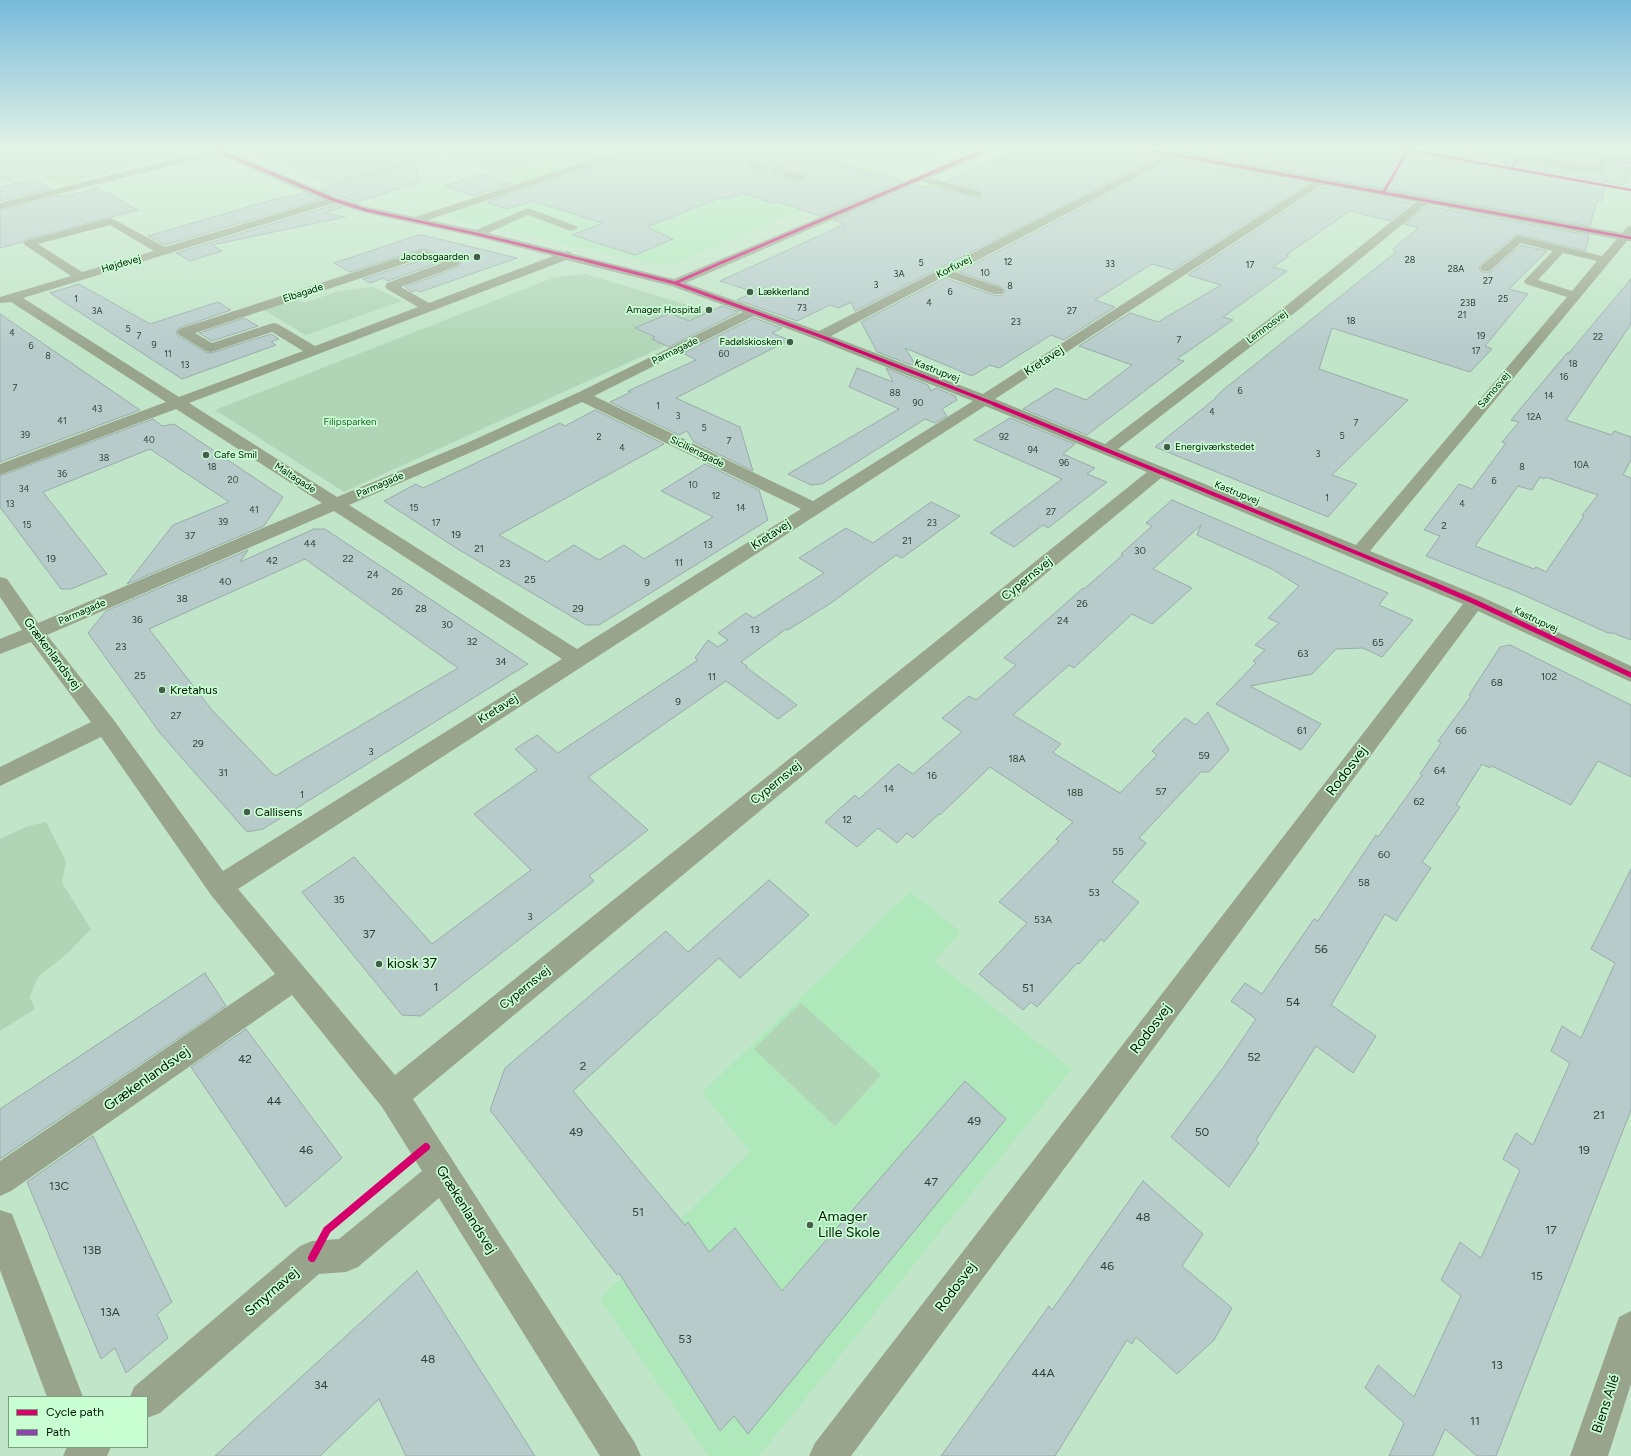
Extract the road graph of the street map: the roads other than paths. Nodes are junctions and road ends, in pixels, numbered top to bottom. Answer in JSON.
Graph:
{"nodes":[{"id":1,"x":277,"y":217,"type":"edge"},
{"id":2,"x":398,"y":217,"type":"edge"},
{"id":3,"x":428,"y":217,"type":"edge"},
{"id":4,"x":515,"y":217,"type":"edge"},
{"id":5,"x":543,"y":217,"type":"edge"},
{"id":6,"x":829,"y":217,"type":"edge"},
{"id":7,"x":1047,"y":217,"type":"edge"},
{"id":8,"x":1266,"y":217,"type":"edge"},
{"id":9,"x":1404,"y":217,"type":"edge"},
{"id":10,"x":1522,"y":217,"type":"edge"},
{"id":11,"x":416,"y":221,"type":"junction"},
{"id":12,"x":477,"y":234,"type":"junction"},
{"id":13,"x":552,"y":234,"type":"dead end"},
{"id":14,"x":1629,"y":235,"type":"edge"},
{"id":15,"x":538,"y":240,"type":"dead end"},
{"id":16,"x":524,"y":245,"type":"junction"},
{"id":17,"x":1561,"y":249,"type":"junction"},
{"id":18,"x":163,"y":251,"type":"junction"},
{"id":19,"x":568,"y":255,"type":"junction"},
{"id":20,"x":1606,"y":260,"type":"junction"},
{"id":21,"x":1486,"y":268,"type":"dead end"},
{"id":22,"x":944,"y":272,"type":"junction"},
{"id":23,"x":80,"y":276,"type":"junction"},
{"id":24,"x":675,"y":283,"type":"junction"},
{"id":25,"x":998,"y":291,"type":"dead end"},
{"id":26,"x":1575,"y":296,"type":"junction"},
{"id":27,"x":6,"y":299,"type":"edge"},
{"id":28,"x":428,"y":308,"type":"junction"},
{"id":29,"x":755,"y":312,"type":"junction"},
{"id":30,"x":820,"y":336,"type":"junction"},
{"id":31,"x":313,"y":351,"type":"junction"},
{"id":32,"x":582,"y":396,"type":"junction"},
{"id":33,"x":984,"y":400,"type":"junction"},
{"id":34,"x":178,"y":402,"type":"junction"},
{"id":35,"x":1107,"y":450,"type":"junction"},
{"id":36,"x":0,"y":470,"type":"edge"},
{"id":37,"x":1159,"y":471,"type":"junction"},
{"id":38,"x":336,"y":505,"type":"junction"},
{"id":39,"x":813,"y":508,"type":"junction"},
{"id":40,"x":1359,"y":553,"type":"junction"},
{"id":41,"x":0,"y":583,"type":"edge"},
{"id":42,"x":1475,"y":602,"type":"junction"},
{"id":43,"x":34,"y":632,"type":"junction"},
{"id":44,"x":0,"y":647,"type":"edge"},
{"id":45,"x":577,"y":659,"type":"junction"},
{"id":46,"x":1631,"y":675,"type":"edge"},
{"id":47,"x":105,"y":725,"type":"junction"},
{"id":48,"x":0,"y":777,"type":"edge"},
{"id":49,"x":220,"y":887,"type":"junction"},
{"id":50,"x":294,"y":977,"type":"junction"},
{"id":51,"x":393,"y":1096,"type":"junction"},
{"id":52,"x":443,"y":1174,"type":"junction"},
{"id":53,"x":0,"y":1180,"type":"edge"},
{"id":54,"x":0,"y":1226,"type":"edge"},
{"id":55,"x":1631,"y":1330,"type":"edge"},
{"id":56,"x":65,"y":1396,"type":"edge"},
{"id":57,"x":148,"y":1399,"type":"edge"},
{"id":58,"x":622,"y":1456,"type":"edge"},
{"id":59,"x":828,"y":1456,"type":"edge"},
{"id":60,"x":1589,"y":1456,"type":"edge"}],
"edges":[{"from":1,"to":18,"type":"street","name":"Højdevej"},
{"from":2,"to":11,"type":"street","name":"Kastrupvej"},
{"from":3,"to":11,"type":"street"},
{"from":4,"to":12,"type":"street"},
{"from":5,"to":13,"type":"street"},
{"from":6,"to":24,"type":"street"},
{"from":7,"to":22,"type":"street","name":"Korfuvej"},
{"from":8,"to":33,"type":"street","name":"Kretavej"},
{"from":9,"to":35,"type":"street","name":"Lemnosvej"},
{"from":10,"to":14,"type":"street"},
{"from":11,"to":12,"type":"street","name":"Kastrupvej"},
{"from":12,"to":16,"type":"street","name":"Kastrupvej"},
{"from":14,"to":20,"type":"street","name":"Samosvej"},
{"from":15,"to":16,"type":"street"},
{"from":16,"to":19,"type":"street","name":"Kastrupvej"},
{"from":17,"to":20,"type":"street"},
{"from":17,"to":21,"type":"street"},
{"from":17,"to":26,"type":"street"},
{"from":18,"to":23,"type":"street","name":"Højdevej"},
{"from":18,"to":23,"type":"street"},
{"from":19,"to":24,"type":"street","name":"Kastrupvej"},
{"from":19,"to":28,"type":"street"},
{"from":20,"to":26,"type":"street","name":"Samosvej"},
{"from":22,"to":25,"type":"street"},
{"from":22,"to":30,"type":"street","name":"Korfuvej"},
{"from":23,"to":27,"type":"street","name":"Højdevej"},
{"from":24,"to":29,"type":"street","name":"Kastrupvej"},
{"from":26,"to":40,"type":"street","name":"Samosvej"},
{"from":27,"to":34,"type":"street","name":"Maltagade"},
{"from":28,"to":31,"type":"street"},
{"from":28,"to":31,"type":"street","name":"Elbagade"},
{"from":29,"to":30,"type":"street","name":"Kastrupvej"},
{"from":29,"to":32,"type":"street","name":"Parmagade"},
{"from":30,"to":33,"type":"street","name":"Kastrupvej"},
{"from":31,"to":34,"type":"street"},
{"from":32,"to":38,"type":"street","name":"Parmagade"},
{"from":32,"to":39,"type":"street","name":"Siciliensgade"},
{"from":33,"to":35,"type":"street","name":"Kastrupvej"},
{"from":33,"to":39,"type":"street","name":"Kretavej"},
{"from":34,"to":36,"type":"street"},
{"from":34,"to":38,"type":"street","name":"Maltagade"},
{"from":35,"to":37,"type":"street","name":"Kastrupvej"},
{"from":37,"to":40,"type":"street","name":"Kastrupvej"},
{"from":37,"to":51,"type":"street","name":"Cypernsvej"},
{"from":38,"to":43,"type":"street","name":"Parmagade"},
{"from":38,"to":45,"type":"street","name":"Maltagade"},
{"from":39,"to":45,"type":"street","name":"Kretavej"},
{"from":40,"to":42,"type":"street","name":"Kastrupvej"},
{"from":41,"to":43,"type":"street","name":"Grækenlandsvej"},
{"from":42,"to":46,"type":"street","name":"Kastrupvej"},
{"from":42,"to":59,"type":"street","name":"Rodosvej"},
{"from":43,"to":44,"type":"street","name":"Parmagade"},
{"from":43,"to":47,"type":"street","name":"Grækenlandsvej"},
{"from":45,"to":49,"type":"street","name":"Kretavej"},
{"from":47,"to":48,"type":"street"},
{"from":47,"to":49,"type":"street","name":"Grækenlandsvej"},
{"from":49,"to":50,"type":"street","name":"Grækenlandsvej"},
{"from":50,"to":51,"type":"street","name":"Grækenlandsvej"},
{"from":50,"to":53,"type":"street","name":"Grækenlandsvej"},
{"from":51,"to":52,"type":"street","name":"Grækenlandsvej"},
{"from":52,"to":57,"type":"street","name":"Smyrnavej"},
{"from":52,"to":58,"type":"street","name":"Grækenlandsvej"},
{"from":54,"to":56,"type":"street"},
{"from":55,"to":60,"type":"street","name":"Biens Allé"}]}
